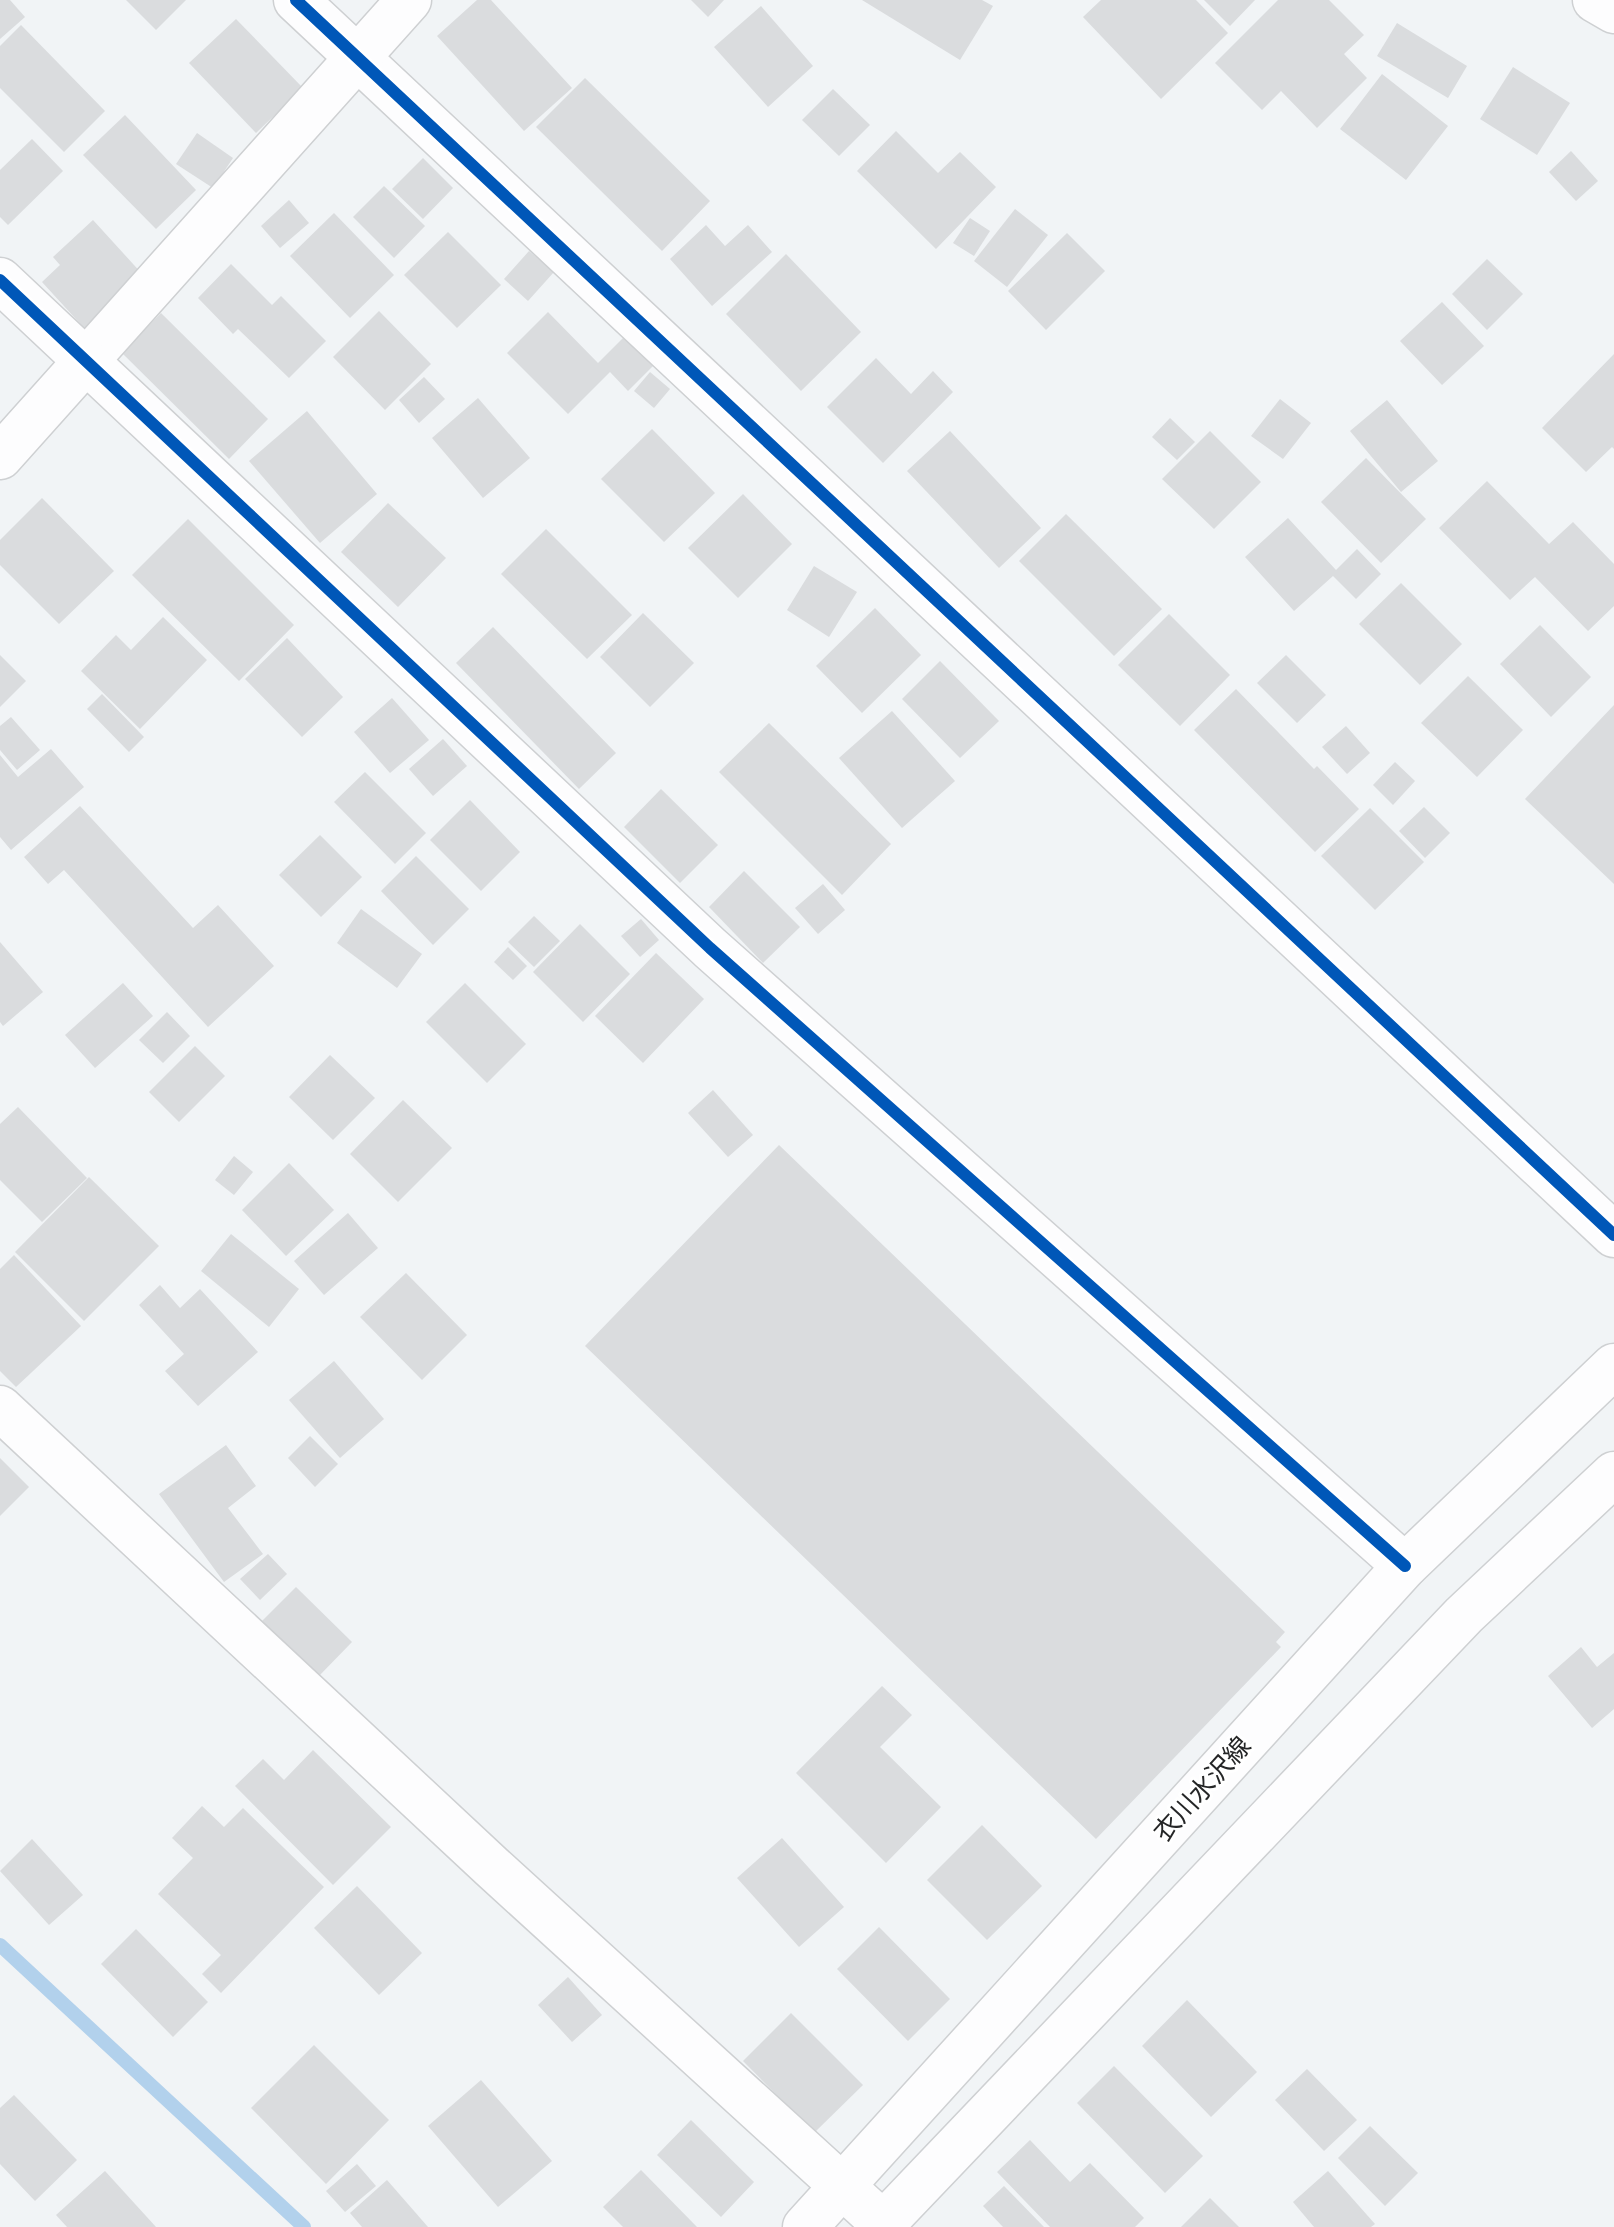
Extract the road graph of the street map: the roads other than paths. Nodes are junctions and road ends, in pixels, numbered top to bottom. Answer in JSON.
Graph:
{"nodes":[{"id":1,"x":296,"y":0,"type":"edge"},
{"id":2,"x":409,"y":0,"type":"edge"},
{"id":3,"x":1595,"y":0,"type":"edge"},
{"id":4,"x":1614,"y":11,"type":"edge"},
{"id":5,"x":358,"y":56,"type":"junction"},
{"id":6,"x":0,"y":280,"type":"edge"},
{"id":7,"x":85,"y":360,"type":"junction"},
{"id":8,"x":0,"y":457,"type":"edge"},
{"id":9,"x":1614,"y":1235,"type":"edge"},
{"id":10,"x":1614,"y":1366,"type":"edge"},
{"id":11,"x":0,"y":1408,"type":"edge"},
{"id":12,"x":1614,"y":1474,"type":"edge"},
{"id":13,"x":1405,"y":1566,"type":"junction"},
{"id":14,"x":842,"y":2187,"type":"junction"},
{"id":15,"x":883,"y":2226,"type":"edge"},
{"id":16,"x":805,"y":2227,"type":"edge"}],
"edges":[{"from":1,"to":5,"type":"street"},
{"from":2,"to":5,"type":"street"},
{"from":3,"to":4,"type":"street"},
{"from":5,"to":7,"type":"street"},
{"from":5,"to":9,"type":"street"},
{"from":6,"to":7,"type":"street"},
{"from":7,"to":8,"type":"street"},
{"from":7,"to":13,"type":"street"},
{"from":10,"to":13,"type":"street","name":"衣川水沢線"},
{"from":11,"to":14,"type":"street"},
{"from":12,"to":15,"type":"street"},
{"from":13,"to":14,"type":"street","name":"衣川水沢線"},
{"from":14,"to":15,"type":"street"},
{"from":14,"to":16,"type":"street","name":"衣川水沢線"}]}
